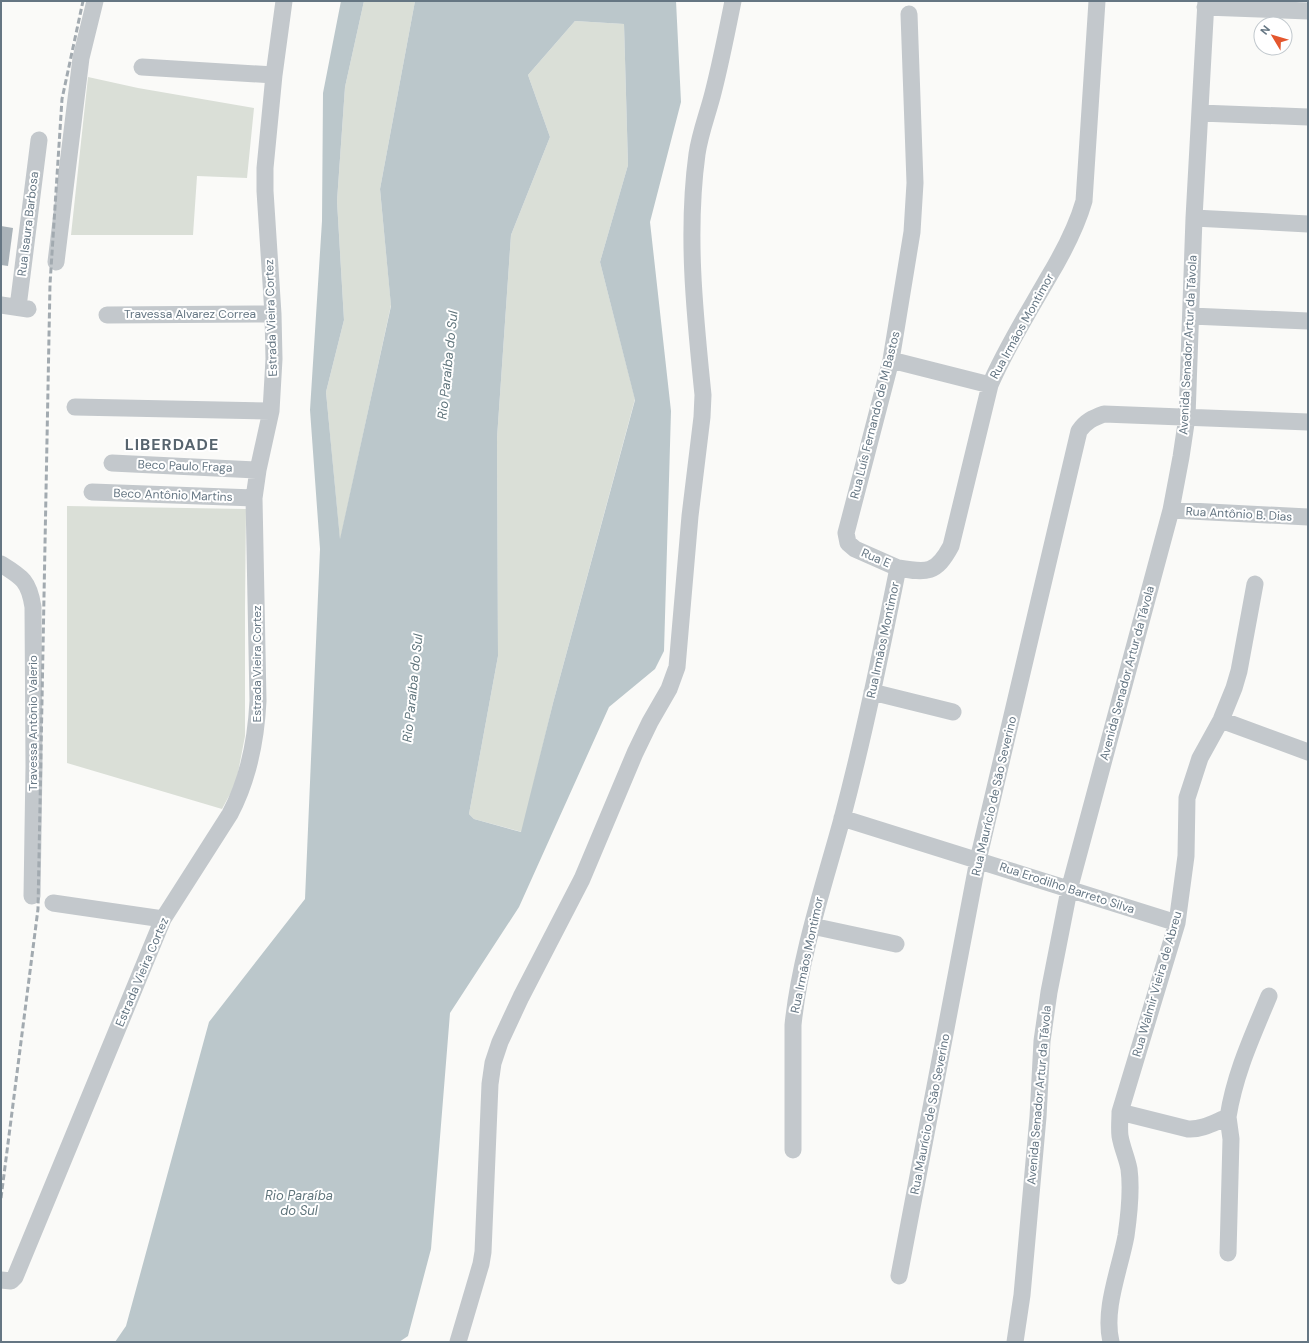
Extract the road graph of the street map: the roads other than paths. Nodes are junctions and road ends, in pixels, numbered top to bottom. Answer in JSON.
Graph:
{"nodes":[{"id":1,"x":95,"y":1,"type":"edge"},
{"id":2,"x":284,"y":1,"type":"edge"},
{"id":3,"x":733,"y":1,"type":"edge"},
{"id":4,"x":1097,"y":1,"type":"edge"},
{"id":5,"x":1205,"y":4,"type":"edge"},
{"id":6,"x":1308,"y":11,"type":"edge"},
{"id":7,"x":909,"y":14,"type":"dead end"},
{"id":8,"x":142,"y":67,"type":"dead end"},
{"id":9,"x":274,"y":75,"type":"junction"},
{"id":10,"x":1200,"y":113,"type":"junction"},
{"id":11,"x":1308,"y":117,"type":"edge"},
{"id":12,"x":39,"y":140,"type":"dead end"},
{"id":13,"x":1194,"y":218,"type":"junction"},
{"id":14,"x":1308,"y":224,"type":"edge"},
{"id":15,"x":56,"y":262,"type":"dead end"},
{"id":16,"x":1,"y":305,"type":"edge"},
{"id":17,"x":273,"y":314,"type":"junction"},
{"id":18,"x":106,"y":315,"type":"dead end"},
{"id":19,"x":1191,"y":316,"type":"junction"},
{"id":20,"x":1308,"y":321,"type":"edge"},
{"id":21,"x":891,"y":360,"type":"junction"},
{"id":22,"x":990,"y":385,"type":"junction"},
{"id":23,"x":75,"y":407,"type":"dead end"},
{"id":24,"x":271,"y":410,"type":"junction"},
{"id":25,"x":1187,"y":417,"type":"junction"},
{"id":26,"x":1308,"y":422,"type":"edge"},
{"id":27,"x":112,"y":463,"type":"dead end"},
{"id":28,"x":258,"y":470,"type":"junction"},
{"id":29,"x":92,"y":492,"type":"dead end"},
{"id":30,"x":254,"y":498,"type":"junction"},
{"id":31,"x":1171,"y":510,"type":"junction"},
{"id":32,"x":1308,"y":518,"type":"edge"},
{"id":33,"x":855,"y":549,"type":"joint"},
{"id":34,"x":1,"y":564,"type":"edge"},
{"id":35,"x":898,"y":568,"type":"junction"},
{"id":36,"x":1255,"y":584,"type":"dead end"},
{"id":37,"x":872,"y":692,"type":"junction"},
{"id":38,"x":953,"y":712,"type":"dead end"},
{"id":39,"x":1221,"y":720,"type":"junction"},
{"id":40,"x":1308,"y":752,"type":"edge"},
{"id":41,"x":842,"y":818,"type":"junction"},
{"id":42,"x":978,"y":860,"type":"junction"},
{"id":43,"x":1068,"y":890,"type":"junction"},
{"id":44,"x":32,"y":896,"type":"dead end"},
{"id":45,"x":53,"y":903,"type":"dead end"},
{"id":46,"x":163,"y":919,"type":"junction"},
{"id":47,"x":1177,"y":923,"type":"junction"},
{"id":48,"x":812,"y":926,"type":"junction"},
{"id":49,"x":896,"y":944,"type":"dead end"},
{"id":50,"x":1269,"y":996,"type":"dead end"},
{"id":51,"x":1120,"y":1112,"type":"junction"},
{"id":52,"x":1228,"y":1117,"type":"junction"},
{"id":53,"x":793,"y":1150,"type":"dead end"},
{"id":54,"x":1228,"y":1253,"type":"dead end"},
{"id":55,"x":900,"y":1276,"type":"dead end"},
{"id":56,"x":8,"y":1279,"type":"edge"},
{"id":57,"x":458,"y":1342,"type":"edge"},
{"id":58,"x":1015,"y":1342,"type":"edge"},
{"id":59,"x":1111,"y":1342,"type":"edge"}],
"edges":[{"from":1,"to":15,"type":"street"},
{"from":2,"to":9,"type":"street","name":"Estrada Vieira Cortez"},
{"from":3,"to":57,"type":"street"},
{"from":4,"to":22,"type":"street","name":"Rua Irmãos Montimor"},
{"from":5,"to":6,"type":"street"},
{"from":5,"to":10,"type":"street","name":"Avenida Senador Artur da Távola"},
{"from":7,"to":21,"type":"street","name":"Rua Luís Fernando de M Bastos"},
{"from":8,"to":9,"type":"street"},
{"from":9,"to":17,"type":"street","name":"Estrada Vieira Cortez"},
{"from":10,"to":11,"type":"street"},
{"from":10,"to":13,"type":"street","name":"Avenida Senador Artur da Távola"},
{"from":12,"to":16,"type":"street","name":"Rua Isaura Barbosa"},
{"from":13,"to":14,"type":"street"},
{"from":13,"to":19,"type":"street","name":"Avenida Senador Artur da Távola"},
{"from":17,"to":18,"type":"street","name":"Travessa Alvarez Correa"},
{"from":17,"to":24,"type":"street","name":"Estrada Vieira Cortez"},
{"from":19,"to":20,"type":"street"},
{"from":19,"to":25,"type":"street","name":"Avenida Senador Artur da Távola"},
{"from":21,"to":22,"type":"street"},
{"from":21,"to":33,"type":"street","name":"Rua Luís Fernando de M Bastos"},
{"from":22,"to":35,"type":"street","name":"Rua Irmãos Montimor"},
{"from":23,"to":24,"type":"street"},
{"from":24,"to":28,"type":"street","name":"Estrada Vieira Cortez"},
{"from":25,"to":26,"type":"street","name":"Rua Maurício de São Severino"},
{"from":25,"to":31,"type":"street","name":"Avenida Senador Artur da Távola"},
{"from":25,"to":42,"type":"street","name":"Rua Maurício de São Severino"},
{"from":27,"to":28,"type":"street","name":"Beco Paulo Fraga"},
{"from":28,"to":30,"type":"street","name":"Estrada Vieira Cortez"},
{"from":29,"to":30,"type":"street","name":"Beco Antônio Martins"},
{"from":30,"to":46,"type":"street","name":"Estrada Vieira Cortez"},
{"from":31,"to":32,"type":"street","name":"Rua Antônio B. Dias"},
{"from":31,"to":43,"type":"street","name":"Avenida Senador Artur da Távola"},
{"from":33,"to":35,"type":"street","name":"Rua E"},
{"from":34,"to":44,"type":"street","name":"Travessa Antônio Valerio"},
{"from":35,"to":37,"type":"street","name":"Rua Irmãos Montimor"},
{"from":36,"to":39,"type":"street","name":"Rua Walmir Vieira de Abreu"},
{"from":37,"to":38,"type":"street"},
{"from":37,"to":41,"type":"street","name":"Rua Irmãos Montimor"},
{"from":39,"to":40,"type":"street"},
{"from":39,"to":47,"type":"street","name":"Rua Walmir Vieira de Abreu"},
{"from":41,"to":42,"type":"street","name":"Rua Erodilho Barreto Silva"},
{"from":41,"to":48,"type":"street","name":"Rua Irmãos Montimor"},
{"from":42,"to":43,"type":"street","name":"Rua Erodilho Barreto Silva"},
{"from":42,"to":55,"type":"street","name":"Rua Maurício de São Severino"},
{"from":43,"to":47,"type":"street","name":"Rua Erodilho Barreto Silva"},
{"from":43,"to":58,"type":"street","name":"Avenida Senador Artur da Távola"},
{"from":45,"to":46,"type":"street"},
{"from":46,"to":56,"type":"street","name":"Estrada Vieira Cortez"},
{"from":47,"to":51,"type":"street","name":"Rua Walmir Vieira de Abreu"},
{"from":48,"to":49,"type":"street"},
{"from":48,"to":53,"type":"street","name":"Rua Irmãos Montimor"},
{"from":50,"to":52,"type":"street"},
{"from":51,"to":52,"type":"street"},
{"from":51,"to":59,"type":"street","name":"Rua Walmir Vieira de Abreu"},
{"from":52,"to":54,"type":"street"}]}
